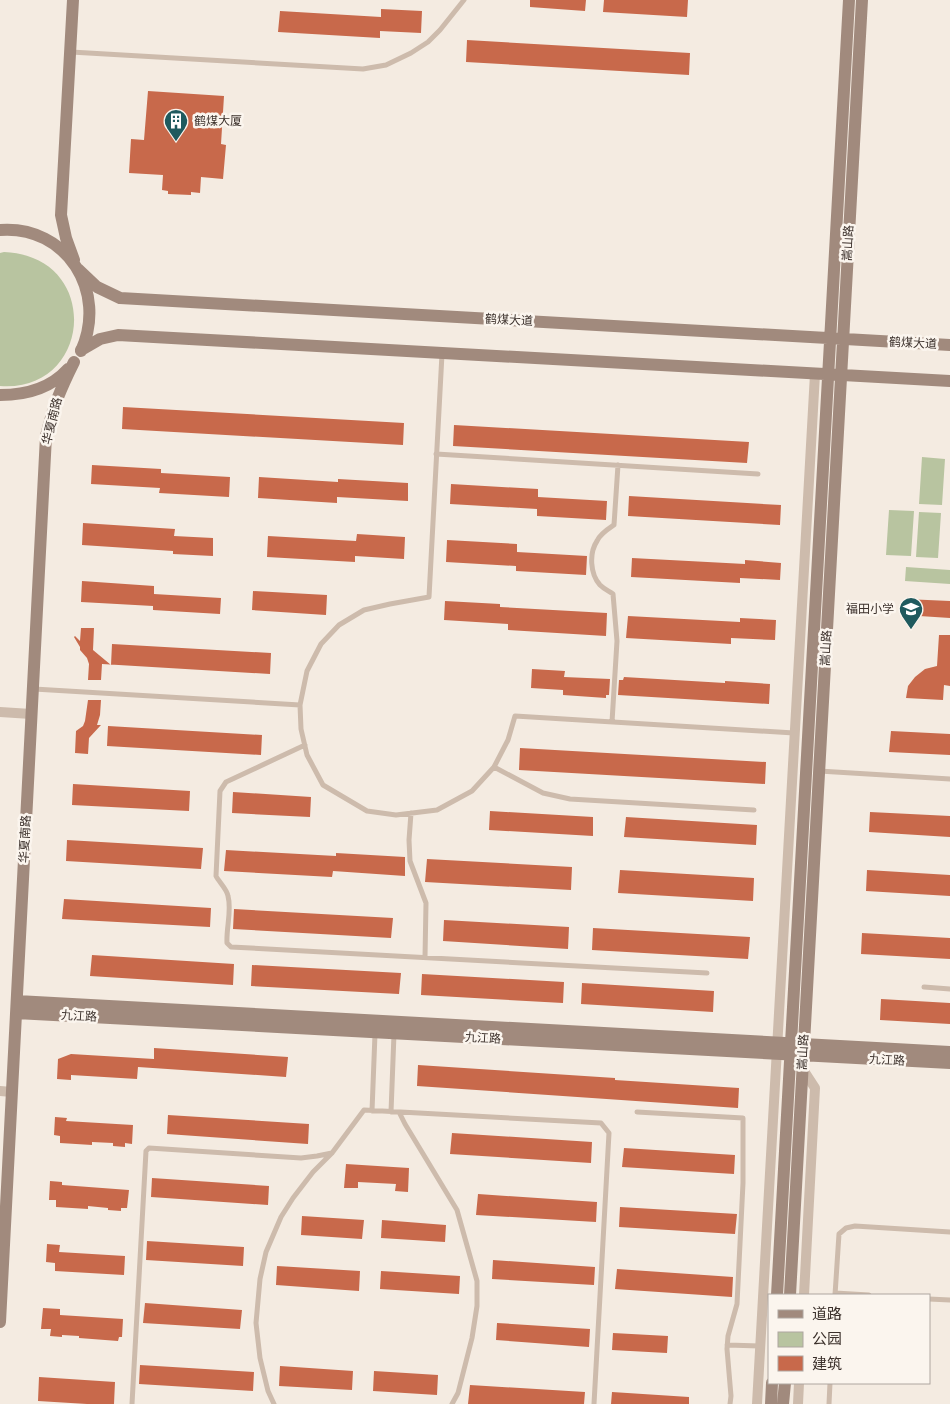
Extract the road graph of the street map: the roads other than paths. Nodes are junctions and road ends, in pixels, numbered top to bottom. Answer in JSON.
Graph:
{"nodes":[{"id":1,"x":73,"y":0,"type":"edge"},
{"id":2,"x":464,"y":0,"type":"edge"},
{"id":3,"x":849,"y":0,"type":"edge"},
{"id":4,"x":862,"y":0,"type":"edge"},
{"id":5,"x":70,"y":52,"type":"junction"},
{"id":6,"x":0,"y":230,"type":"edge"},
{"id":7,"x":77,"y":268,"type":"junction"},
{"id":8,"x":837,"y":338,"type":"junction"},
{"id":9,"x":950,"y":345,"type":"edge"},
{"id":10,"x":82,"y":350,"type":"junction"},
{"id":11,"x":442,"y":353,"type":"junction"},
{"id":12,"x":74,"y":362,"type":"junction"},
{"id":13,"x":815,"y":374,"type":"junction"},
{"id":14,"x":835,"y":375,"type":"junction"},
{"id":15,"x":950,"y":381,"type":"edge"},
{"id":16,"x":0,"y":395,"type":"edge"},
{"id":17,"x":436,"y":454,"type":"junction"},
{"id":18,"x":618,"y":466,"type":"junction"},
{"id":19,"x":758,"y":474,"type":"dead end"},
{"id":20,"x":33,"y":689,"type":"junction"},
{"id":21,"x":300,"y":705,"type":"junction"},
{"id":22,"x":0,"y":712,"type":"edge"},
{"id":23,"x":31,"y":714,"type":"junction"},
{"id":24,"x":612,"y":722,"type":"junction"},
{"id":25,"x":795,"y":733,"type":"junction"},
{"id":26,"x":305,"y":745,"type":"junction"},
{"id":27,"x":494,"y":767,"type":"junction"},
{"id":28,"x":819,"y":771,"type":"junction"},
{"id":29,"x":950,"y":779,"type":"edge"},
{"id":30,"x":754,"y":810,"type":"dead end"},
{"id":31,"x":411,"y":813,"type":"junction"},
{"id":32,"x":425,"y":957,"type":"junction"},
{"id":33,"x":707,"y":973,"type":"dead end"},
{"id":34,"x":924,"y":987,"type":"dead end"},
{"id":35,"x":950,"y":989,"type":"edge"},
{"id":36,"x":16,"y":1007,"type":"junction"},
{"id":37,"x":375,"y":1032,"type":"junction"},
{"id":38,"x":394,"y":1033,"type":"junction"},
{"id":39,"x":777,"y":1048,"type":"junction"},
{"id":40,"x":950,"y":1052,"type":"edge"},
{"id":41,"x":798,"y":1053,"type":"junction"},
{"id":42,"x":950,"y":1064,"type":"edge"},
{"id":43,"x":6,"y":1092,"type":"edge"},
{"id":44,"x":372,"y":1111,"type":"junction"},
{"id":45,"x":391,"y":1112,"type":"junction"},
{"id":46,"x":399,"y":1112,"type":"junction"},
{"id":47,"x":638,"y":1112,"type":"dead end"},
{"id":48,"x":332,"y":1153,"type":"junction"},
{"id":49,"x":950,"y":1232,"type":"edge"},
{"id":50,"x":777,"y":1294,"type":"edge"},
{"id":51,"x":790,"y":1294,"type":"edge"},
{"id":52,"x":804,"y":1294,"type":"edge"},
{"id":53,"x":835,"y":1294,"type":"edge"},
{"id":54,"x":930,"y":1299,"type":"edge"},
{"id":55,"x":950,"y":1300,"type":"edge"},
{"id":56,"x":0,"y":1322,"type":"edge"},
{"id":57,"x":728,"y":1345,"type":"junction"},
{"id":58,"x":760,"y":1346,"type":"junction"},
{"id":59,"x":772,"y":1384,"type":"edge"},
{"id":60,"x":785,"y":1384,"type":"edge"},
{"id":61,"x":799,"y":1384,"type":"edge"},
{"id":62,"x":830,"y":1384,"type":"edge"},
{"id":63,"x":132,"y":1404,"type":"edge"},
{"id":64,"x":274,"y":1404,"type":"edge"},
{"id":65,"x":452,"y":1404,"type":"edge"},
{"id":66,"x":594,"y":1404,"type":"edge"},
{"id":67,"x":730,"y":1404,"type":"edge"},
{"id":68,"x":757,"y":1404,"type":"edge"},
{"id":69,"x":771,"y":1404,"type":"edge"},
{"id":70,"x":784,"y":1404,"type":"edge"},
{"id":71,"x":798,"y":1404,"type":"edge"},
{"id":72,"x":829,"y":1404,"type":"edge"}],
"edges":[{"from":1,"to":5,"type":"street"},
{"from":2,"to":5,"type":"lane"},
{"from":3,"to":8,"type":"street","name":"嵩山路"},
{"from":4,"to":8,"type":"street","name":"嵩山路"},
{"from":5,"to":7,"type":"street"},
{"from":6,"to":7,"type":"street","name":"鹤煤大道"},
{"from":7,"to":8,"type":"street","name":"鹤煤大道"},
{"from":7,"to":10,"type":"street","name":"鹤煤大道"},
{"from":8,"to":9,"type":"street","name":"鹤煤大道"},
{"from":8,"to":14,"type":"street","name":"嵩山路"},
{"from":10,"to":11,"type":"street","name":"鹤煤大道"},
{"from":10,"to":12,"type":"street","name":"鹤煤大道"},
{"from":11,"to":13,"type":"street","name":"鹤煤大道"},
{"from":11,"to":17,"type":"lane"},
{"from":12,"to":16,"type":"street","name":"鹤煤大道"},
{"from":12,"to":20,"type":"street","name":"华夏南路"},
{"from":13,"to":14,"type":"street","name":"鹤煤大道"},
{"from":13,"to":25,"type":"street"},
{"from":14,"to":15,"type":"street","name":"鹤煤大道"},
{"from":14,"to":28,"type":"street","name":"嵩山路"},
{"from":14,"to":41,"type":"street","name":"嵩山路"},
{"from":17,"to":18,"type":"lane"},
{"from":17,"to":21,"type":"lane"},
{"from":18,"to":19,"type":"lane"},
{"from":18,"to":24,"type":"lane"},
{"from":20,"to":21,"type":"lane"},
{"from":20,"to":23,"type":"street","name":"华夏南路"},
{"from":21,"to":26,"type":"lane"},
{"from":22,"to":23,"type":"street"},
{"from":23,"to":36,"type":"street","name":"华夏南路"},
{"from":24,"to":25,"type":"lane"},
{"from":24,"to":27,"type":"lane"},
{"from":25,"to":39,"type":"street"},
{"from":26,"to":31,"type":"lane"},
{"from":26,"to":32,"type":"lane"},
{"from":27,"to":30,"type":"lane"},
{"from":27,"to":31,"type":"lane"},
{"from":28,"to":29,"type":"lane"},
{"from":28,"to":41,"type":"street","name":"嵩山路"},
{"from":31,"to":32,"type":"lane"},
{"from":32,"to":33,"type":"lane"},
{"from":34,"to":35,"type":"lane"},
{"from":36,"to":37,"type":"street","name":"九江路"},
{"from":36,"to":39,"type":"street","name":"九江路"},
{"from":36,"to":43,"type":"street","name":"华夏南路"},
{"from":37,"to":38,"type":"street","name":"九江路"},
{"from":37,"to":44,"type":"lane"},
{"from":38,"to":39,"type":"street","name":"九江路"},
{"from":38,"to":45,"type":"lane"},
{"from":39,"to":41,"type":"street","name":"九江路"},
{"from":39,"to":58,"type":"street"},
{"from":40,"to":41,"type":"street","name":"九江路"},
{"from":41,"to":42,"type":"street","name":"九江路"},
{"from":41,"to":50,"type":"street","name":"嵩山路"},
{"from":41,"to":51,"type":"street","name":"嵩山路"},
{"from":41,"to":52,"type":"street"},
{"from":43,"to":56,"type":"street","name":"华夏南路"},
{"from":44,"to":45,"type":"lane"},
{"from":44,"to":48,"type":"lane"},
{"from":45,"to":46,"type":"lane"},
{"from":46,"to":65,"type":"lane"},
{"from":46,"to":66,"type":"lane"},
{"from":47,"to":57,"type":"lane"},
{"from":48,"to":63,"type":"lane"},
{"from":48,"to":64,"type":"lane"},
{"from":49,"to":53,"type":"lane"},
{"from":54,"to":55,"type":"lane"},
{"from":57,"to":58,"type":"lane"},
{"from":57,"to":67,"type":"lane"},
{"from":58,"to":68,"type":"street"},
{"from":59,"to":69,"type":"street"},
{"from":60,"to":70,"type":"street"},
{"from":61,"to":71,"type":"street"},
{"from":62,"to":72,"type":"lane"}]}
